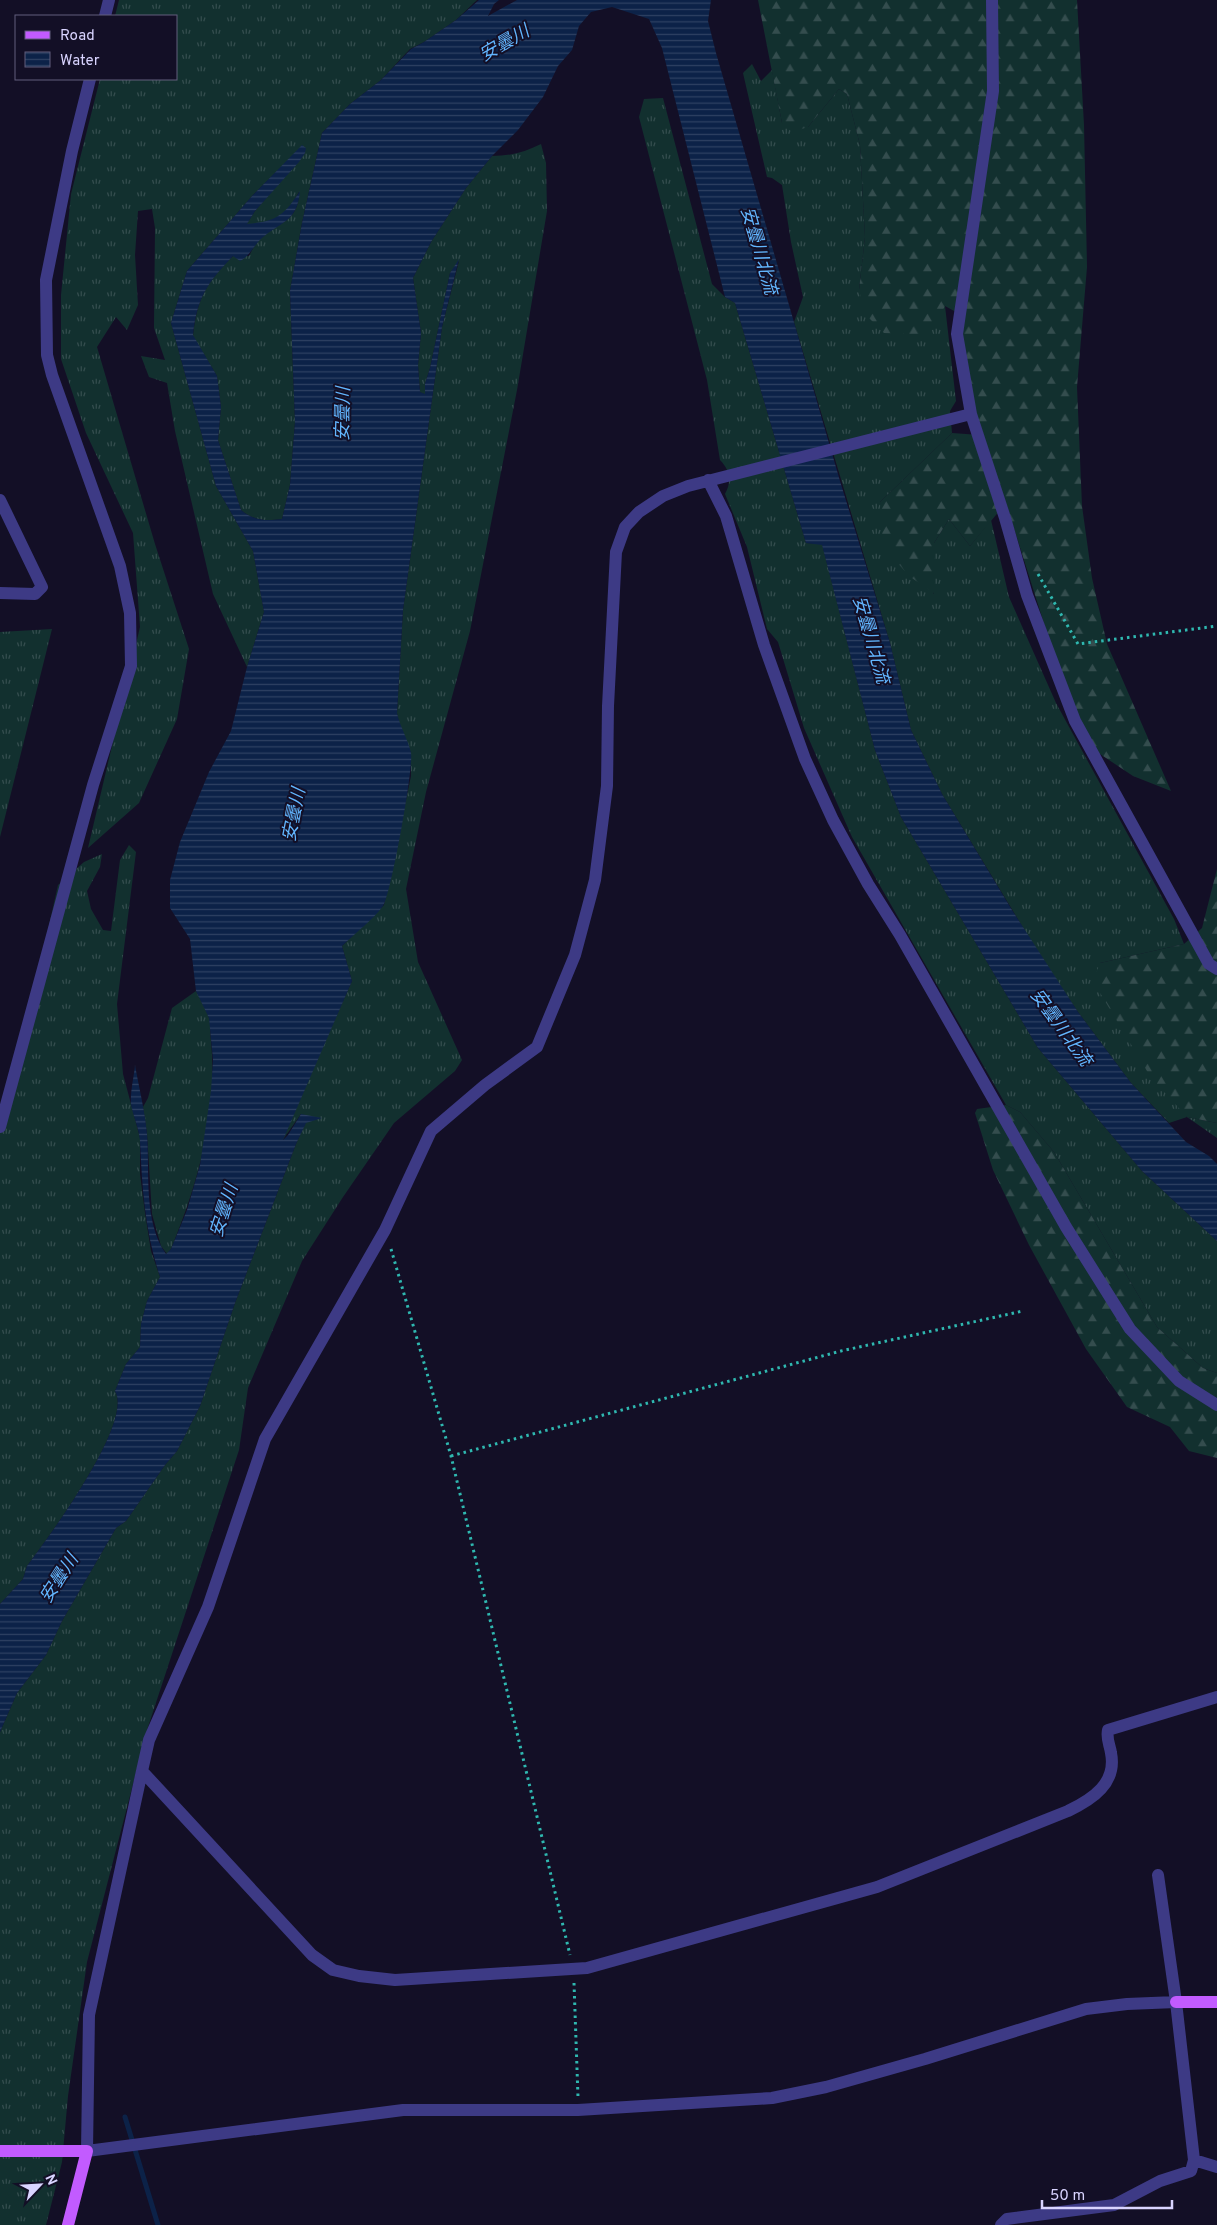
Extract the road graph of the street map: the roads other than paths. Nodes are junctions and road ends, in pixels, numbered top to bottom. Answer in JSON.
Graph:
{"nodes":[{"id":1,"x":109,"y":0,"type":"edge"},
{"id":2,"x":992,"y":0,"type":"edge"},
{"id":3,"x":105,"y":15,"type":"edge"},
{"id":4,"x":90,"y":80,"type":"edge"},
{"id":5,"x":971,"y":414,"type":"junction"},
{"id":6,"x":708,"y":480,"type":"junction"},
{"id":7,"x":0,"y":500,"type":"edge"},
{"id":8,"x":0,"y":593,"type":"edge"},
{"id":9,"x":1217,"y":969,"type":"edge"},
{"id":10,"x":0,"y":1127,"type":"edge"},
{"id":11,"x":1217,"y":1405,"type":"edge"},
{"id":12,"x":1217,"y":1697,"type":"edge"},
{"id":13,"x":142,"y":1771,"type":"junction"},
{"id":14,"x":1158,"y":1875,"type":"dead end"},
{"id":15,"x":1176,"y":2002,"type":"junction"},
{"id":16,"x":1217,"y":2002,"type":"edge"},
{"id":17,"x":0,"y":2150,"type":"edge"},
{"id":18,"x":87,"y":2151,"type":"junction"},
{"id":19,"x":1194,"y":2160,"type":"junction"},
{"id":20,"x":1217,"y":2167,"type":"edge"},
{"id":21,"x":68,"y":2225,"type":"edge"},
{"id":22,"x":1001,"y":2225,"type":"edge"}],
"edges":[{"from":1,"to":3,"type":"street"},
{"from":2,"to":5,"type":"street"},
{"from":4,"to":10,"type":"street"},
{"from":5,"to":6,"type":"street"},
{"from":5,"to":9,"type":"street"},
{"from":6,"to":11,"type":"street"},
{"from":6,"to":13,"type":"street"},
{"from":7,"to":8,"type":"street"},
{"from":12,"to":13,"type":"street"},
{"from":13,"to":18,"type":"street"},
{"from":14,"to":15,"type":"street"},
{"from":15,"to":16,"type":"main road"},
{"from":15,"to":18,"type":"street"},
{"from":15,"to":19,"type":"street"},
{"from":17,"to":18,"type":"main road"},
{"from":18,"to":21,"type":"main road"},
{"from":19,"to":20,"type":"street"},
{"from":19,"to":22,"type":"street"}]}
